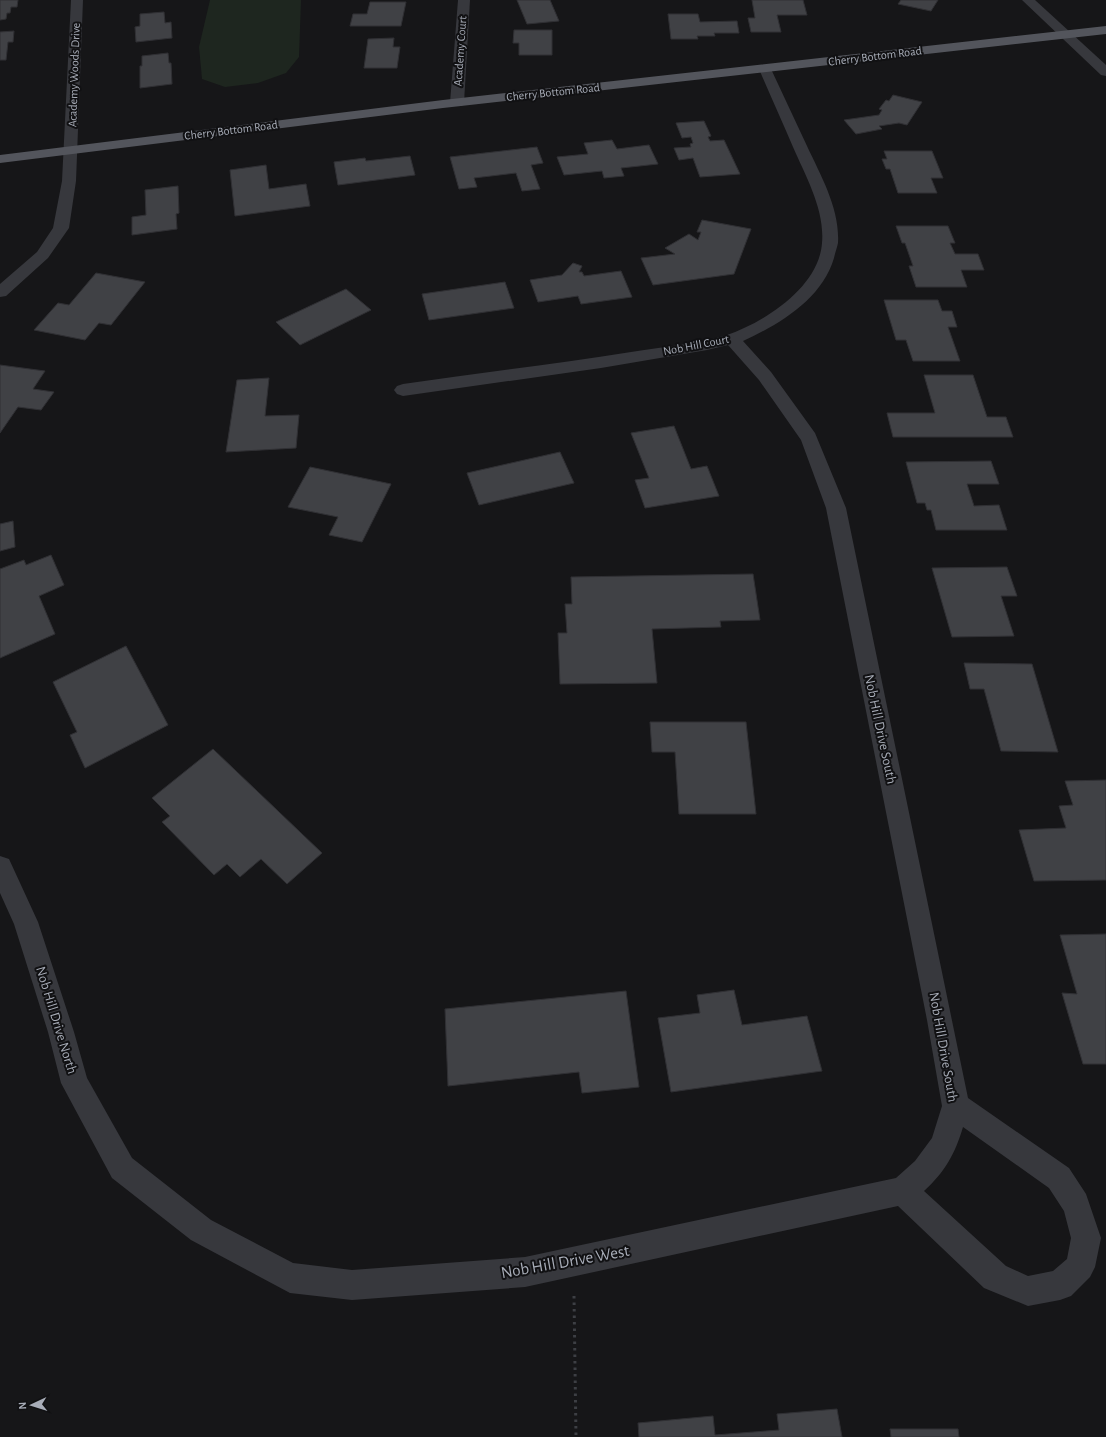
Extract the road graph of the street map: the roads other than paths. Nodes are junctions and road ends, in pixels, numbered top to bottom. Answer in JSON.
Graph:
{"nodes":[{"id":1,"x":77,"y":0,"type":"edge"},
{"id":2,"x":464,"y":0,"type":"edge"},
{"id":3,"x":1028,"y":0,"type":"edge"},
{"id":4,"x":1106,"y":30,"type":"edge"},
{"id":5,"x":1064,"y":34,"type":"junction"},
{"id":6,"x":765,"y":68,"type":"junction"},
{"id":7,"x":1106,"y":72,"type":"edge"},
{"id":8,"x":457,"y":102,"type":"junction"},
{"id":9,"x":72,"y":150,"type":"junction"},
{"id":10,"x":0,"y":159,"type":"edge"},
{"id":11,"x":0,"y":292,"type":"edge"},
{"id":12,"x":732,"y":339,"type":"junction"},
{"id":13,"x":403,"y":390,"type":"dead end"},
{"id":14,"x":0,"y":867,"type":"edge"},
{"id":15,"x":956,"y":1106,"type":"junction"},
{"id":16,"x":122,"y":1168,"type":"joint"},
{"id":17,"x":903,"y":1191,"type":"junction"}],
"edges":[{"from":1,"to":9,"type":"street","name":"Academy Woods Drive"},
{"from":2,"to":8,"type":"street","name":"Academy Court"},
{"from":3,"to":5,"type":"street"},
{"from":4,"to":5,"type":"main road","name":"Cherry Bottom Road"},
{"from":5,"to":6,"type":"main road","name":"Cherry Bottom Road"},
{"from":5,"to":7,"type":"street"},
{"from":6,"to":8,"type":"main road","name":"Cherry Bottom Road"},
{"from":6,"to":12,"type":"street","name":"Nob Hill Court"},
{"from":8,"to":9,"type":"main road","name":"Cherry Bottom Road"},
{"from":9,"to":10,"type":"main road","name":"Cherry Bottom Road"},
{"from":9,"to":11,"type":"street"},
{"from":12,"to":13,"type":"street","name":"Nob Hill Court"},
{"from":12,"to":15,"type":"street","name":"Nob Hill Drive South"},
{"from":14,"to":16,"type":"street","name":"Nob Hill Drive North"},
{"from":15,"to":17,"type":"street","name":"Nob Hill Drive South"},
{"from":15,"to":17,"type":"street"},
{"from":16,"to":17,"type":"street","name":"Nob Hill Drive West"}]}
